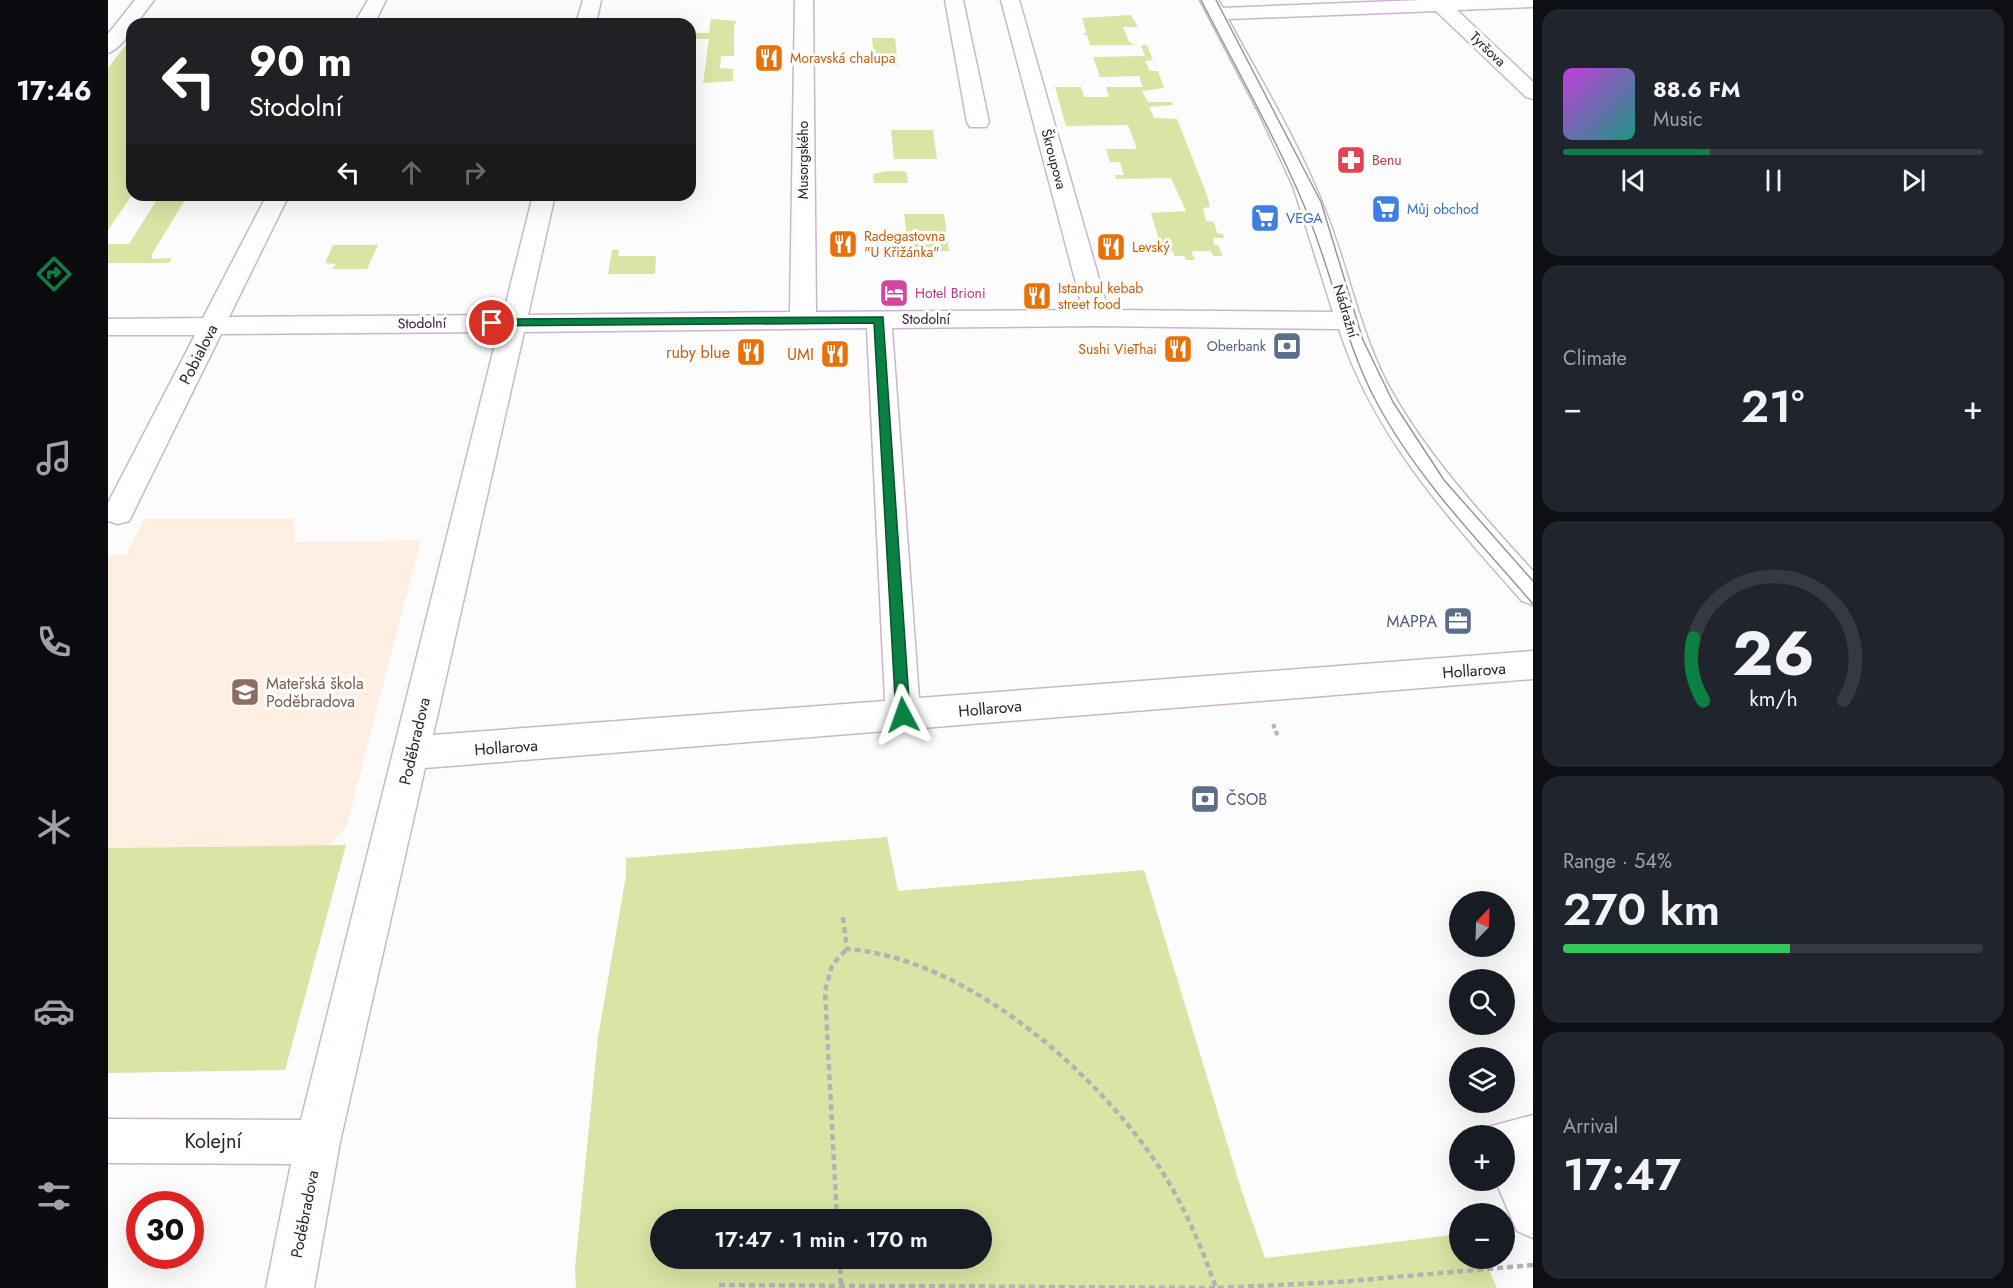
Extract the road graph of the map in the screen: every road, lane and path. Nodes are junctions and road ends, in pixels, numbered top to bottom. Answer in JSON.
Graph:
{"nodes":[{"id":1,"x":145,"y":0,"type":"edge"},
{"id":2,"x":376,"y":0,"type":"edge"},
{"id":3,"x":592,"y":0,"type":"edge"},
{"id":4,"x":804,"y":0,"type":"edge"},
{"id":5,"x":954,"y":0,"type":"edge"},
{"id":6,"x":1010,"y":0,"type":"edge"},
{"id":7,"x":1533,"y":1,"type":"edge"},
{"id":8,"x":1442,"y":6,"type":"junction"},
{"id":9,"x":1213,"y":7,"type":"edge"},
{"id":10,"x":131,"y":18,"type":"edge"},
{"id":11,"x":367,"y":18,"type":"edge"},
{"id":12,"x":588,"y":18,"type":"edge"},
{"id":13,"x":126,"y":24,"type":"edge"},
{"id":14,"x":108,"y":46,"type":"edge"},
{"id":15,"x":1533,"y":93,"type":"edge"},
{"id":16,"x":978,"y":122,"type":"dead end"},
{"id":17,"x":275,"y":201,"type":"edge"},
{"id":18,"x":543,"y":201,"type":"edge"},
{"id":19,"x":1098,"y":318,"type":"junction"},
{"id":20,"x":879,"y":320,"type":"junction"},
{"id":21,"x":803,"y":321,"type":"junction"},
{"id":22,"x":1348,"y":321,"type":"junction"},
{"id":23,"x":514,"y":322,"type":"junction"},
{"id":24,"x":212,"y":325,"type":"junction"},
{"id":25,"x":108,"y":327,"type":"edge"},
{"id":26,"x":118,"y":513,"type":"dead end"},
{"id":27,"x":1533,"y":592,"type":"edge"},
{"id":28,"x":1533,"y":665,"type":"edge"},
{"id":29,"x":903,"y":715,"type":"junction"},
{"id":30,"x":411,"y":753,"type":"junction"},
{"id":31,"x":843,"y":917,"type":"dead end"},
{"id":32,"x":848,"y":949,"type":"junction"},
{"id":33,"x":1533,"y":1137,"type":"edge"},
{"id":34,"x":108,"y":1141,"type":"edge"},
{"id":35,"x":1515,"y":1141,"type":"edge"},
{"id":36,"x":318,"y":1142,"type":"junction"},
{"id":37,"x":1515,"y":1175,"type":"edge"},
{"id":38,"x":836,"y":1209,"type":"edge"},
{"id":39,"x":1533,"y":1215,"type":"edge"},
{"id":40,"x":1533,"y":1265,"type":"edge"},
{"id":41,"x":840,"y":1269,"type":"edge"},
{"id":42,"x":719,"y":1284,"type":"dead end"},
{"id":43,"x":1340,"y":1285,"type":"edge"},
{"id":44,"x":841,"y":1287,"type":"edge"},
{"id":45,"x":290,"y":1288,"type":"edge"},
{"id":46,"x":1216,"y":1288,"type":"edge"}],
"edges":[{"from":1,"to":10,"type":"street"},
{"from":2,"to":11,"type":"street"},
{"from":3,"to":12,"type":"street"},
{"from":4,"to":21,"type":"street","name":"Musorgského"},
{"from":5,"to":16,"type":"street"},
{"from":6,"to":19,"type":"street","name":"Škroupova"},
{"from":7,"to":8,"type":"street"},
{"from":8,"to":9,"type":"street"},
{"from":8,"to":15,"type":"street","name":"Tyršova"},
{"from":9,"to":22,"type":"street","name":"Nádražní"},
{"from":13,"to":14,"type":"street"},
{"from":17,"to":24,"type":"street","name":"Pobialova"},
{"from":18,"to":23,"type":"street","name":"Poděbradova"},
{"from":19,"to":20,"type":"street","name":"Stodolní"},
{"from":19,"to":22,"type":"street","name":"Stodolní"},
{"from":20,"to":21,"type":"street","name":"Stodolní"},
{"from":20,"to":29,"type":"street"},
{"from":21,"to":23,"type":"street","name":"Stodolní"},
{"from":22,"to":27,"type":"street","name":"Nádražní"},
{"from":23,"to":24,"type":"street","name":"Stodolní"},
{"from":23,"to":30,"type":"street","name":"Poděbradova"},
{"from":24,"to":25,"type":"street","name":"Stodolní"},
{"from":24,"to":26,"type":"street","name":"Pobialova"},
{"from":28,"to":29,"type":"street","name":"Hollarova"},
{"from":29,"to":30,"type":"street","name":"Hollarova"},
{"from":30,"to":36,"type":"street","name":"Poděbradova"},
{"from":31,"to":32,"type":"path"},
{"from":32,"to":38,"type":"path"},
{"from":32,"to":46,"type":"path"},
{"from":33,"to":35,"type":"street"},
{"from":34,"to":36,"type":"street","name":"Kolejní"},
{"from":36,"to":45,"type":"street","name":"Poděbradova"},
{"from":37,"to":39,"type":"street"},
{"from":40,"to":43,"type":"path"},
{"from":41,"to":44,"type":"path"},
{"from":42,"to":44,"type":"path"},
{"from":43,"to":46,"type":"path"},
{"from":44,"to":46,"type":"path"}]}
